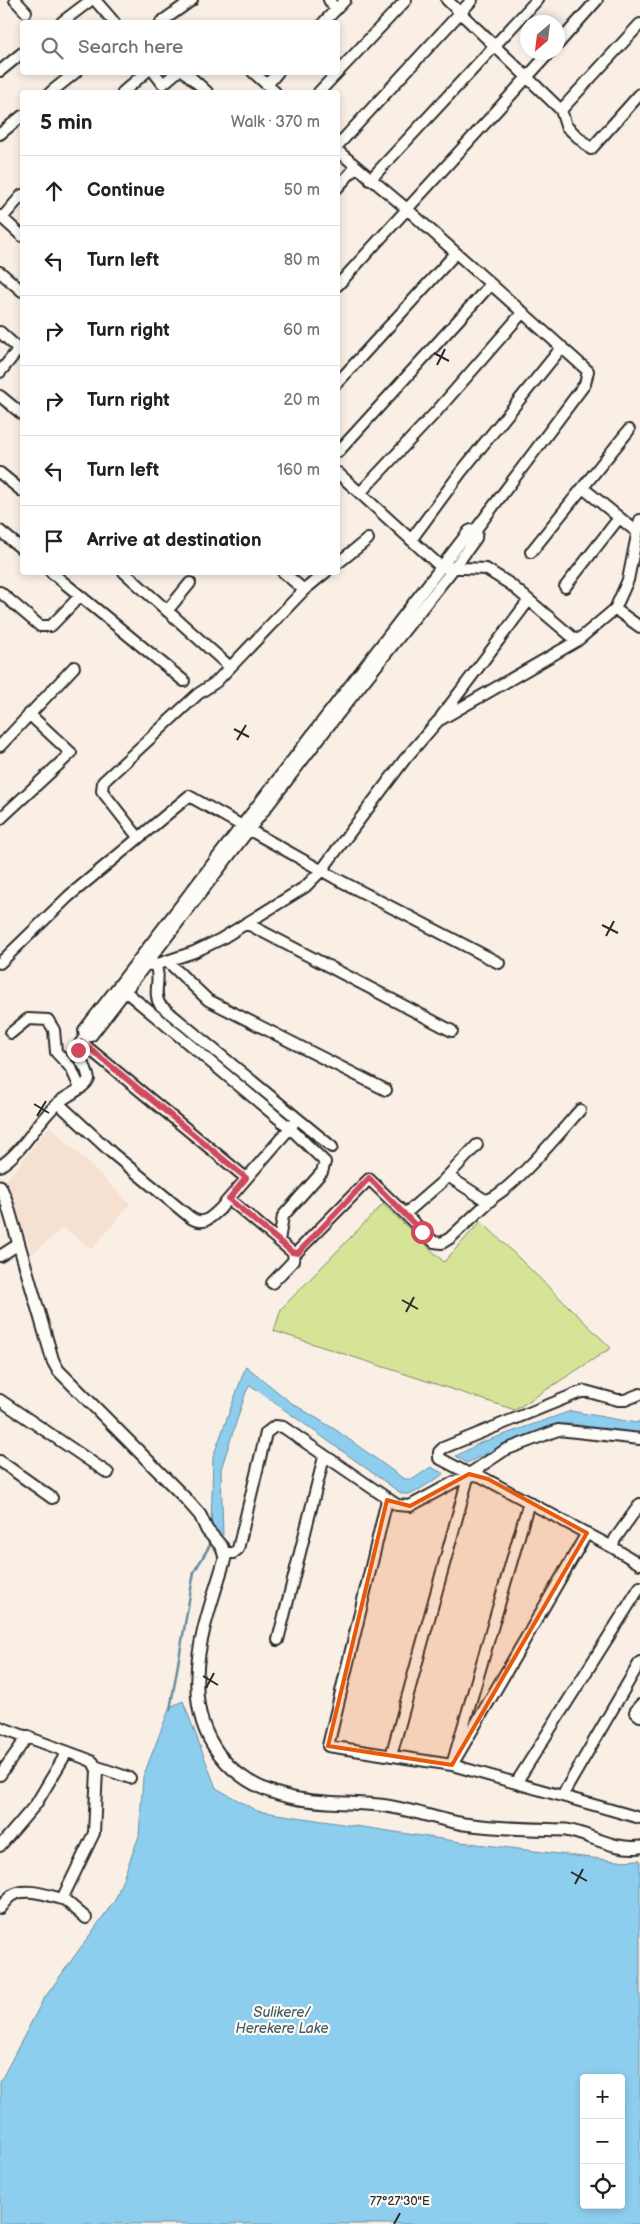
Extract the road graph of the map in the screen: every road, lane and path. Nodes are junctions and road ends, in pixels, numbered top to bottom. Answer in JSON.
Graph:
{"nodes":[{"id":1,"x":15,"y":0,"type":"edge"},
{"id":2,"x":91,"y":0,"type":"edge"},
{"id":3,"x":95,"y":0,"type":"edge"},
{"id":4,"x":192,"y":0,"type":"edge"},
{"id":5,"x":329,"y":0,"type":"edge"},
{"id":6,"x":345,"y":0,"type":"edge"},
{"id":7,"x":406,"y":0,"type":"edge"},
{"id":8,"x":447,"y":0,"type":"edge"},
{"id":9,"x":472,"y":0,"type":"edge"},
{"id":10,"x":537,"y":0,"type":"edge"},
{"id":11,"x":597,"y":0,"type":"edge"},
{"id":12,"x":336,"y":10,"type":"junction"},
{"id":13,"x":26,"y":12,"type":"dead end"},
{"id":14,"x":460,"y":13,"type":"junction"},
{"id":15,"x":65,"y":20,"type":"edge"},
{"id":16,"x":112,"y":20,"type":"edge"},
{"id":17,"x":164,"y":20,"type":"edge"},
{"id":18,"x":326,"y":20,"type":"edge"},
{"id":19,"x":640,"y":24,"type":"edge"},
{"id":20,"x":565,"y":36,"type":"edge"},
{"id":21,"x":494,"y":46,"type":"junction"},
{"id":22,"x":20,"y":55,"type":"edge"},
{"id":23,"x":543,"y":60,"type":"edge"},
{"id":24,"x":340,"y":70,"type":"edge"},
{"id":25,"x":0,"y":71,"type":"edge"},
{"id":26,"x":72,"y":75,"type":"edge"},
{"id":27,"x":143,"y":75,"type":"edge"},
{"id":28,"x":156,"y":75,"type":"edge"},
{"id":29,"x":174,"y":75,"type":"edge"},
{"id":30,"x":188,"y":75,"type":"edge"},
{"id":31,"x":256,"y":75,"type":"edge"},
{"id":32,"x":275,"y":75,"type":"edge"},
{"id":33,"x":335,"y":75,"type":"edge"},
{"id":34,"x":527,"y":77,"type":"junction"},
{"id":35,"x":267,"y":85,"type":"junction"},
{"id":36,"x":54,"y":90,"type":"edge"},
{"id":37,"x":125,"y":90,"type":"edge"},
{"id":38,"x":205,"y":90,"type":"edge"},
{"id":39,"x":273,"y":90,"type":"edge"},
{"id":40,"x":321,"y":90,"type":"edge"},
{"id":41,"x":640,"y":94,"type":"edge"},
{"id":42,"x":561,"y":110,"type":"junction"},
{"id":43,"x":20,"y":118,"type":"edge"},
{"id":44,"x":0,"y":134,"type":"edge"},
{"id":45,"x":340,"y":142,"type":"edge"},
{"id":46,"x":340,"y":153,"type":"edge"},
{"id":47,"x":355,"y":168,"type":"junction"},
{"id":48,"x":370,"y":180,"type":"junction"},
{"id":49,"x":340,"y":185,"type":"edge"},
{"id":50,"x":20,"y":197,"type":"edge"},
{"id":51,"x":407,"y":209,"type":"junction"},
{"id":52,"x":1,"y":217,"type":"edge"},
{"id":53,"x":20,"y":234,"type":"edge"},
{"id":54,"x":456,"y":253,"type":"junction"},
{"id":55,"x":0,"y":272,"type":"edge"},
{"id":56,"x":340,"y":283,"type":"edge"},
{"id":57,"x":491,"y":284,"type":"junction"},
{"id":58,"x":20,"y":289,"type":"edge"},
{"id":59,"x":523,"y":312,"type":"junction"},
{"id":60,"x":0,"y":332,"type":"edge"},
{"id":61,"x":562,"y":347,"type":"junction"},
{"id":62,"x":20,"y":348,"type":"edge"},
{"id":63,"x":20,"y":350,"type":"edge"},
{"id":64,"x":0,"y":372,"type":"edge"},
{"id":65,"x":340,"y":380,"type":"edge"},
{"id":66,"x":0,"y":396,"type":"edge"},
{"id":67,"x":20,"y":412,"type":"edge"},
{"id":68,"x":629,"y":430,"type":"dead end"},
{"id":69,"x":340,"y":450,"type":"edge"},
{"id":70,"x":0,"y":473,"type":"edge"},
{"id":71,"x":340,"y":475,"type":"edge"},
{"id":72,"x":583,"y":488,"type":"junction"},
{"id":73,"x":20,"y":489,"type":"edge"},
{"id":74,"x":360,"y":493,"type":"junction"},
{"id":75,"x":619,"y":518,"type":"junction"},
{"id":76,"x":640,"y":520,"type":"edge"},
{"id":77,"x":477,"y":528,"type":"junction"},
{"id":78,"x":0,"y":531,"type":"edge"},
{"id":79,"x":638,"y":537,"type":"edge"},
{"id":80,"x":368,"y":539,"type":"dead end"},
{"id":81,"x":411,"y":540,"type":"junction"},
{"id":82,"x":20,"y":547,"type":"edge"},
{"id":83,"x":531,"y":552,"type":"dead end"},
{"id":84,"x":340,"y":561,"type":"edge"},
{"id":85,"x":441,"y":567,"type":"junction"},
{"id":86,"x":454,"y":568,"type":"junction"},
{"id":87,"x":55,"y":575,"type":"edge"},
{"id":88,"x":127,"y":575,"type":"edge"},
{"id":89,"x":286,"y":575,"type":"edge"},
{"id":90,"x":322,"y":575,"type":"edge"},
{"id":91,"x":190,"y":583,"type":"dead end"},
{"id":92,"x":565,"y":587,"type":"dead end"},
{"id":93,"x":304,"y":590,"type":"junction"},
{"id":94,"x":0,"y":592,"type":"edge"},
{"id":95,"x":80,"y":596,"type":"junction"},
{"id":96,"x":529,"y":600,"type":"junction"},
{"id":97,"x":615,"y":609,"type":"junction"},
{"id":98,"x":167,"y":611,"type":"junction"},
{"id":99,"x":640,"y":627,"type":"edge"},
{"id":100,"x":577,"y":641,"type":"junction"},
{"id":101,"x":74,"y":667,"type":"dead end"},
{"id":102,"x":230,"y":667,"type":"junction"},
{"id":103,"x":184,"y":682,"type":"dead end"},
{"id":104,"x":29,"y":714,"type":"junction"},
{"id":105,"x":438,"y":722,"type":"junction"},
{"id":106,"x":0,"y":746,"type":"edge"},
{"id":107,"x":0,"y":819,"type":"edge"},
{"id":108,"x":246,"y":828,"type":"junction"},
{"id":109,"x":138,"y":837,"type":"junction"},
{"id":110,"x":322,"y":871,"type":"junction"},
{"id":111,"x":246,"y":923,"type":"junction"},
{"id":112,"x":167,"y":961,"type":"junction"},
{"id":113,"x":0,"y":963,"type":"edge"},
{"id":114,"x":499,"y":963,"type":"dead end"},
{"id":115,"x":151,"y":964,"type":"junction"},
{"id":116,"x":125,"y":991,"type":"junction"},
{"id":117,"x":452,"y":1031,"type":"dead end"},
{"id":118,"x":11,"y":1033,"type":"dead end"},
{"id":119,"x":83,"y":1040,"type":"junction"},
{"id":120,"x":80,"y":1088,"type":"junction"},
{"id":121,"x":386,"y":1090,"type":"dead end"},
{"id":122,"x":58,"y":1103,"type":"junction"},
{"id":123,"x":580,"y":1110,"type":"dead end"},
{"id":124,"x":299,"y":1118,"type":"junction"},
{"id":125,"x":290,"y":1128,"type":"junction"},
{"id":126,"x":477,"y":1146,"type":"dead end"},
{"id":127,"x":332,"y":1147,"type":"dead end"},
{"id":128,"x":0,"y":1166,"type":"edge"},
{"id":129,"x":448,"y":1176,"type":"junction"},
{"id":130,"x":246,"y":1178,"type":"junction"},
{"id":131,"x":0,"y":1186,"type":"edge"},
{"id":132,"x":493,"y":1198,"type":"junction"},
{"id":133,"x":229,"y":1199,"type":"junction"},
{"id":134,"x":405,"y":1214,"type":"junction"},
{"id":135,"x":280,"y":1241,"type":"junction"},
{"id":136,"x":19,"y":1244,"type":"junction"},
{"id":137,"x":294,"y":1252,"type":"junction"},
{"id":138,"x":0,"y":1256,"type":"edge"},
{"id":139,"x":272,"y":1283,"type":"dead end"},
{"id":140,"x":640,"y":1394,"type":"edge"},
{"id":141,"x":0,"y":1400,"type":"edge"},
{"id":142,"x":640,"y":1439,"type":"edge"},
{"id":143,"x":324,"y":1457,"type":"junction"},
{"id":144,"x":0,"y":1461,"type":"edge"},
{"id":145,"x":108,"y":1473,"type":"dead end"},
{"id":146,"x":469,"y":1474,"type":"junction"},
{"id":147,"x":52,"y":1498,"type":"dead end"},
{"id":148,"x":387,"y":1500,"type":"junction"},
{"id":149,"x":529,"y":1502,"type":"junction"},
{"id":150,"x":640,"y":1504,"type":"edge"},
{"id":151,"x":587,"y":1533,"type":"junction"},
{"id":152,"x":612,"y":1547,"type":"junction"},
{"id":153,"x":222,"y":1548,"type":"junction"},
{"id":154,"x":640,"y":1564,"type":"edge"},
{"id":155,"x":640,"y":1588,"type":"edge"},
{"id":156,"x":278,"y":1640,"type":"dead end"},
{"id":157,"x":640,"y":1662,"type":"edge"},
{"id":158,"x":640,"y":1705,"type":"edge"},
{"id":159,"x":640,"y":1716,"type":"edge"},
{"id":160,"x":0,"y":1727,"type":"edge"},
{"id":161,"x":28,"y":1736,"type":"junction"},
{"id":162,"x":67,"y":1752,"type":"junction"},
{"id":163,"x":391,"y":1756,"type":"junction"},
{"id":164,"x":452,"y":1765,"type":"junction"},
{"id":165,"x":95,"y":1766,"type":"junction"},
{"id":166,"x":0,"y":1776,"type":"edge"},
{"id":167,"x":130,"y":1778,"type":"dead end"},
{"id":168,"x":516,"y":1783,"type":"junction"},
{"id":169,"x":562,"y":1796,"type":"junction"},
{"id":170,"x":640,"y":1818,"type":"edge"},
{"id":171,"x":0,"y":1846,"type":"edge"},
{"id":172,"x":640,"y":1847,"type":"edge"},
{"id":173,"x":65,"y":1900,"type":"junction"},
{"id":174,"x":0,"y":1908,"type":"edge"},
{"id":175,"x":86,"y":1918,"type":"dead end"}],
"edges":[{"from":1,"to":13,"type":"street"},
{"from":2,"to":15,"type":"street"},
{"from":3,"to":16,"type":"street"},
{"from":4,"to":17,"type":"street"},
{"from":5,"to":12,"type":"street"},
{"from":6,"to":12,"type":"street"},
{"from":7,"to":24,"type":"street"},
{"from":8,"to":14,"type":"street"},
{"from":9,"to":14,"type":"street"},
{"from":10,"to":21,"type":"street"},
{"from":11,"to":20,"type":"street"},
{"from":12,"to":18,"type":"street"},
{"from":14,"to":21,"type":"street"},
{"from":14,"to":45,"type":"street"},
{"from":19,"to":42,"type":"street"},
{"from":21,"to":34,"type":"street"},
{"from":21,"to":48,"type":"street"},
{"from":22,"to":25,"type":"street"},
{"from":23,"to":34,"type":"street"},
{"from":26,"to":36,"type":"street"},
{"from":27,"to":37,"type":"street"},
{"from":28,"to":29,"type":"street"},
{"from":30,"to":38,"type":"street"},
{"from":31,"to":35,"type":"street"},
{"from":32,"to":35,"type":"street"},
{"from":33,"to":40,"type":"street"},
{"from":34,"to":42,"type":"street"},
{"from":34,"to":51,"type":"street"},
{"from":35,"to":39,"type":"street"},
{"from":41,"to":42,"type":"street"},
{"from":43,"to":44,"type":"street"},
{"from":46,"to":47,"type":"street"},
{"from":47,"to":48,"type":"street"},
{"from":47,"to":49,"type":"street"},
{"from":48,"to":51,"type":"street"},
{"from":50,"to":52,"type":"street"},
{"from":51,"to":54,"type":"street"},
{"from":51,"to":56,"type":"street"},
{"from":52,"to":53,"type":"street"},
{"from":54,"to":57,"type":"street"},
{"from":54,"to":65,"type":"street"},
{"from":55,"to":58,"type":"street"},
{"from":57,"to":59,"type":"street"},
{"from":57,"to":69,"type":"street"},
{"from":59,"to":61,"type":"street"},
{"from":59,"to":74,"type":"street"},
{"from":60,"to":62,"type":"street"},
{"from":61,"to":77,"type":"street"},
{"from":61,"to":81,"type":"street"},
{"from":63,"to":64,"type":"street"},
{"from":66,"to":67,"type":"street"},
{"from":68,"to":72,"type":"street"},
{"from":70,"to":73,"type":"street"},
{"from":71,"to":74,"type":"street"},
{"from":72,"to":75,"type":"street"},
{"from":72,"to":83,"type":"street"},
{"from":74,"to":81,"type":"street"},
{"from":75,"to":79,"type":"street"},
{"from":75,"to":92,"type":"street"},
{"from":76,"to":79,"type":"street"},
{"from":77,"to":85,"type":"street"},
{"from":77,"to":86,"type":"street"},
{"from":78,"to":82,"type":"street"},
{"from":79,"to":97,"type":"street"},
{"from":80,"to":84,"type":"street"},
{"from":81,"to":85,"type":"street"},
{"from":85,"to":86,"type":"street"},
{"from":85,"to":108,"type":"street"},
{"from":86,"to":96,"type":"street"},
{"from":86,"to":108,"type":"street"},
{"from":87,"to":95,"type":"street"},
{"from":88,"to":98,"type":"street"},
{"from":89,"to":93,"type":"street"},
{"from":90,"to":93,"type":"street"},
{"from":91,"to":98,"type":"street"},
{"from":93,"to":102,"type":"street"},
{"from":94,"to":95,"type":"street"},
{"from":95,"to":103,"type":"street"},
{"from":96,"to":100,"type":"street"},
{"from":96,"to":105,"type":"street"},
{"from":97,"to":99,"type":"street"},
{"from":97,"to":100,"type":"street"},
{"from":98,"to":102,"type":"street"},
{"from":100,"to":105,"type":"street"},
{"from":101,"to":104,"type":"street"},
{"from":102,"to":109,"type":"street"},
{"from":104,"to":106,"type":"street"},
{"from":104,"to":107,"type":"street"},
{"from":105,"to":110,"type":"street"},
{"from":108,"to":109,"type":"street"},
{"from":108,"to":110,"type":"street"},
{"from":108,"to":115,"type":"street"},
{"from":108,"to":119,"type":"street"},
{"from":109,"to":113,"type":"street"},
{"from":110,"to":111,"type":"street"},
{"from":110,"to":114,"type":"street"},
{"from":111,"to":112,"type":"street"},
{"from":111,"to":117,"type":"street"},
{"from":112,"to":115,"type":"street"},
{"from":112,"to":121,"type":"street"},
{"from":115,"to":116,"type":"street"},
{"from":115,"to":124,"type":"street"},
{"from":116,"to":119,"type":"street"},
{"from":116,"to":125,"type":"street"},
{"from":118,"to":120,"type":"street"},
{"from":119,"to":120,"type":"street"},
{"from":119,"to":130,"type":"street"},
{"from":120,"to":122,"type":"street"},
{"from":122,"to":128,"type":"street"},
{"from":122,"to":133,"type":"street"},
{"from":123,"to":132,"type":"street"},
{"from":124,"to":125,"type":"street"},
{"from":124,"to":127,"type":"street"},
{"from":125,"to":130,"type":"street"},
{"from":125,"to":135,"type":"street"},
{"from":126,"to":129,"type":"street"},
{"from":129,"to":132,"type":"street"},
{"from":129,"to":134,"type":"street"},
{"from":130,"to":133,"type":"street"},
{"from":131,"to":136,"type":"street"},
{"from":132,"to":134,"type":"street"},
{"from":133,"to":135,"type":"street"},
{"from":134,"to":137,"type":"street"},
{"from":135,"to":137,"type":"street"},
{"from":136,"to":138,"type":"street"},
{"from":136,"to":153,"type":"street"},
{"from":137,"to":139,"type":"street"},
{"from":140,"to":146,"type":"street"},
{"from":141,"to":145,"type":"street"},
{"from":142,"to":146,"type":"street"},
{"from":143,"to":148,"type":"street"},
{"from":143,"to":153,"type":"street"},
{"from":143,"to":156,"type":"street"},
{"from":144,"to":147,"type":"street"},
{"from":146,"to":148,"type":"street"},
{"from":146,"to":149,"type":"street"},
{"from":146,"to":163,"type":"street"},
{"from":148,"to":163,"type":"street"},
{"from":149,"to":151,"type":"street"},
{"from":149,"to":164,"type":"street"},
{"from":150,"to":152,"type":"street"},
{"from":151,"to":152,"type":"street"},
{"from":151,"to":164,"type":"street"},
{"from":152,"to":154,"type":"street"},
{"from":153,"to":172,"type":"street"},
{"from":155,"to":168,"type":"street"},
{"from":157,"to":169,"type":"street"},
{"from":158,"to":159,"type":"street"},
{"from":160,"to":161,"type":"street"},
{"from":161,"to":162,"type":"street"},
{"from":161,"to":166,"type":"street"},
{"from":162,"to":165,"type":"street"},
{"from":162,"to":171,"type":"street"},
{"from":163,"to":164,"type":"street"},
{"from":164,"to":168,"type":"street"},
{"from":165,"to":167,"type":"street"},
{"from":165,"to":173,"type":"street"},
{"from":168,"to":169,"type":"street"},
{"from":169,"to":170,"type":"street"},
{"from":173,"to":174,"type":"street"},
{"from":173,"to":175,"type":"street"}]}
